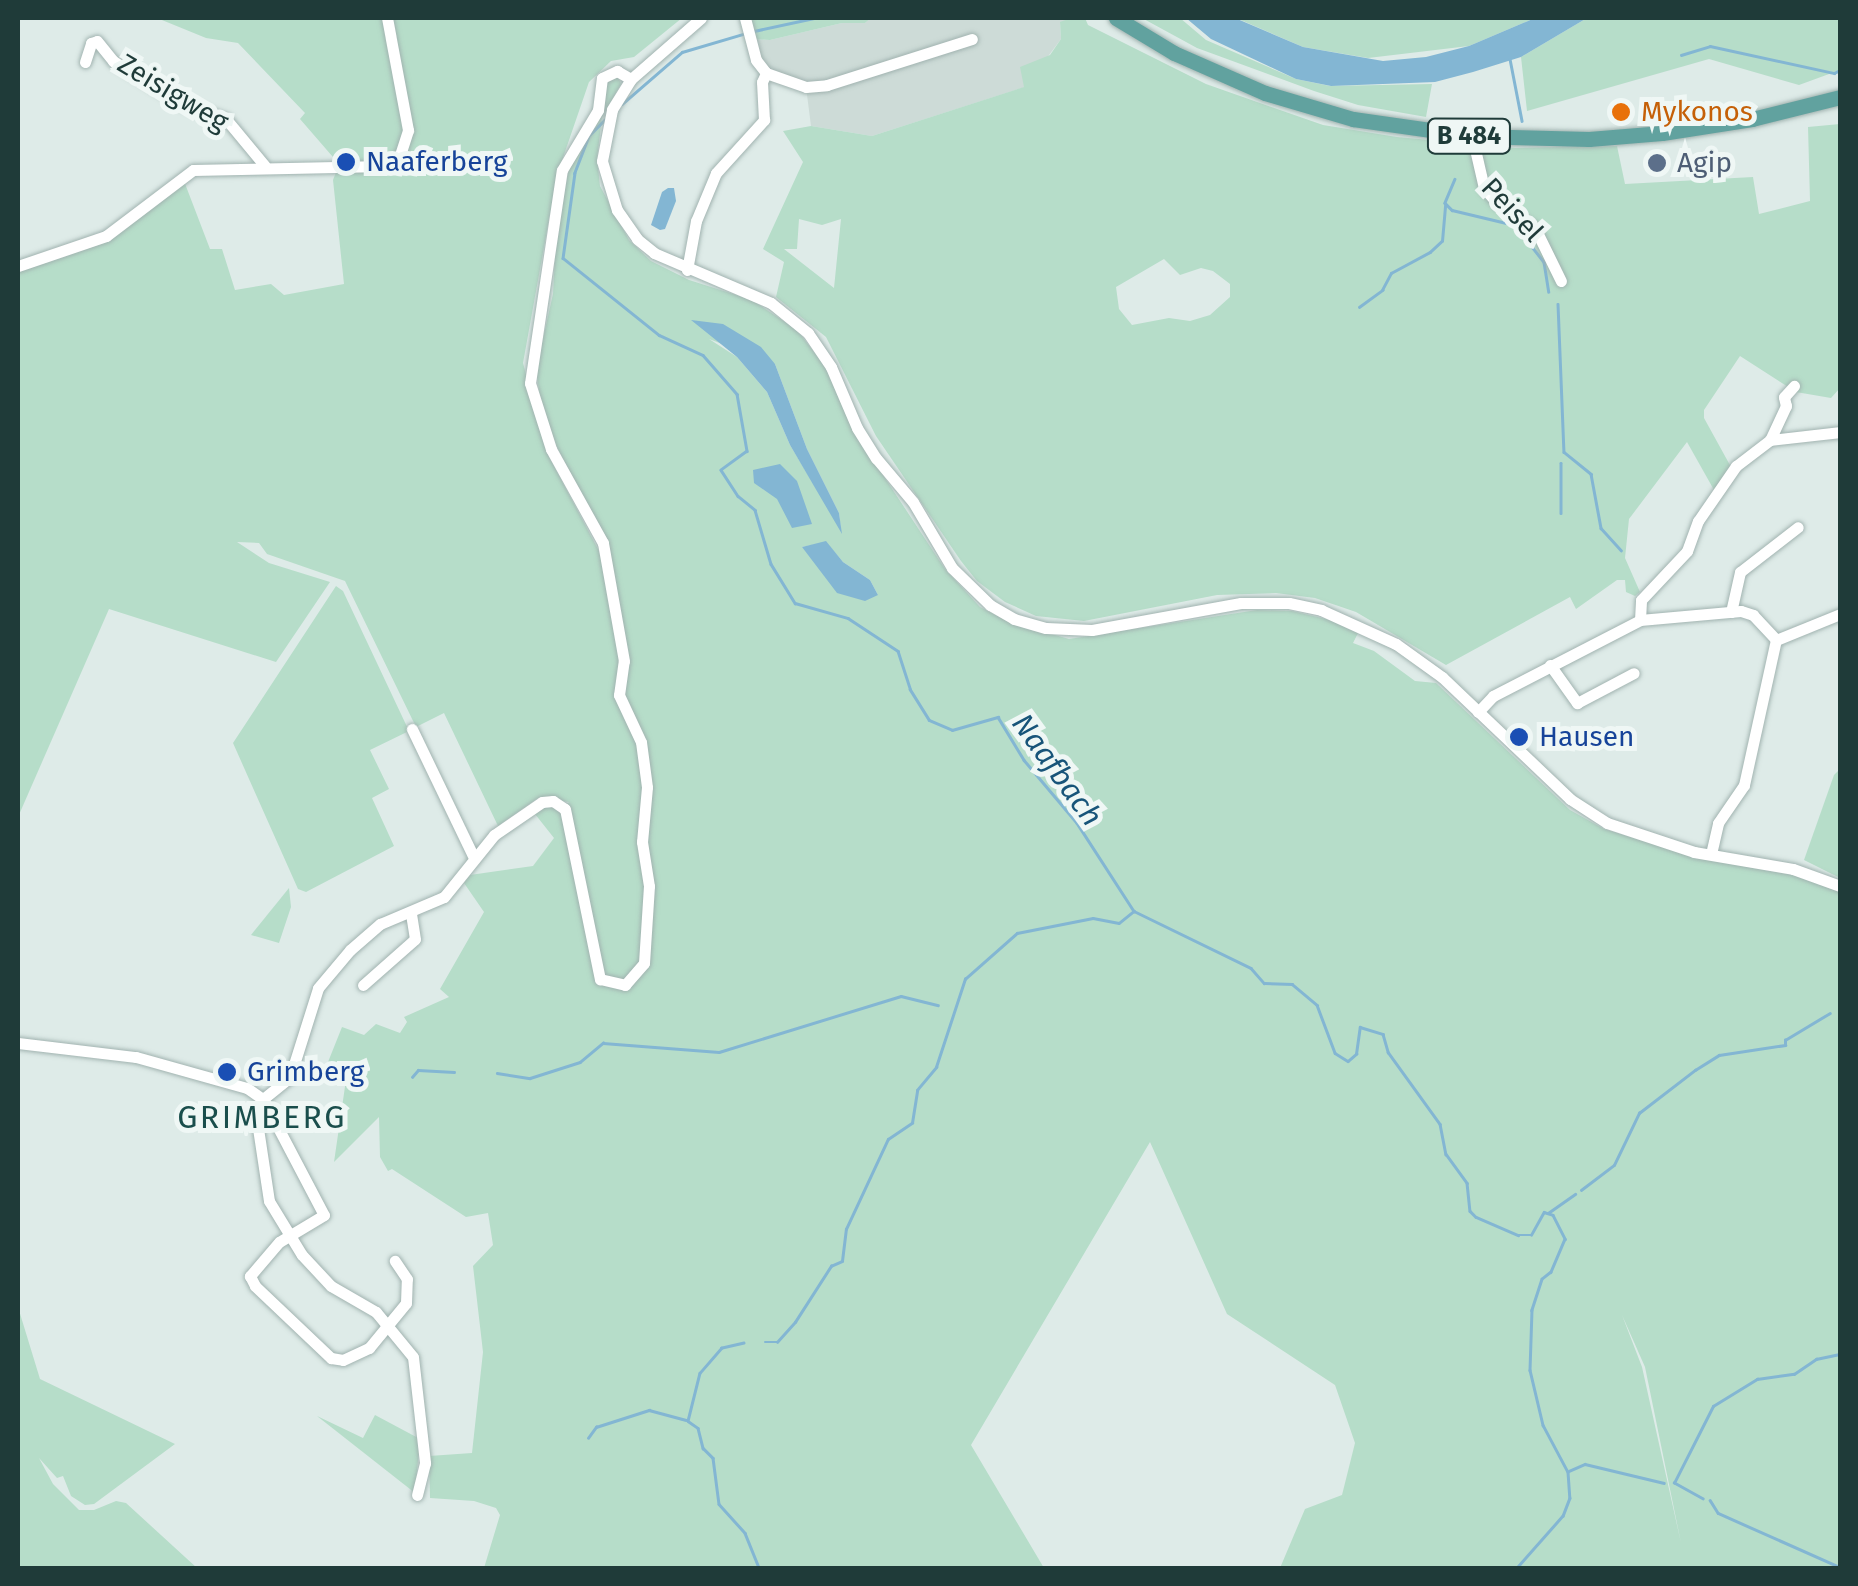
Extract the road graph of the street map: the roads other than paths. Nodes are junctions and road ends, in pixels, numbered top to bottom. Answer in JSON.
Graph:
{"nodes":[{"id":1,"x":386,"y":18,"type":"edge"},
{"id":2,"x":701,"y":18,"type":"edge"},
{"id":3,"x":1116,"y":18,"type":"edge"},
{"id":4,"x":746,"y":20,"type":"edge"},
{"id":5,"x":972,"y":39,"type":"dead end"},
{"id":6,"x":85,"y":62,"type":"dead end"},
{"id":7,"x":766,"y":73,"type":"junction"},
{"id":8,"x":632,"y":79,"type":"junction"},
{"id":9,"x":1840,"y":97,"type":"edge"},
{"id":10,"x":1472,"y":136,"type":"junction"},
{"id":11,"x":265,"y":166,"type":"junction"},
{"id":12,"x":18,"y":266,"type":"edge"},
{"id":13,"x":687,"y":270,"type":"junction"},
{"id":14,"x":1561,"y":282,"type":"dead end"},
{"id":15,"x":1794,"y":386,"type":"dead end"},
{"id":16,"x":1840,"y":432,"type":"edge"},
{"id":17,"x":1770,"y":440,"type":"junction"},
{"id":18,"x":1798,"y":527,"type":"dead end"},
{"id":19,"x":1731,"y":612,"type":"junction"},
{"id":20,"x":1840,"y":614,"type":"edge"},
{"id":21,"x":1640,"y":620,"type":"junction"},
{"id":22,"x":1776,"y":640,"type":"junction"},
{"id":23,"x":1550,"y":665,"type":"junction"},
{"id":24,"x":1634,"y":674,"type":"dead end"},
{"id":25,"x":1478,"y":712,"type":"junction"},
{"id":26,"x":412,"y":729,"type":"dead end"},
{"id":27,"x":1710,"y":854,"type":"junction"},
{"id":28,"x":472,"y":856,"type":"junction"},
{"id":29,"x":1840,"y":886,"type":"edge"},
{"id":30,"x":411,"y":913,"type":"junction"},
{"id":31,"x":363,"y":985,"type":"dead end"},
{"id":32,"x":18,"y":1044,"type":"edge"},
{"id":33,"x":264,"y":1099,"type":"junction"},
{"id":34,"x":289,"y":1234,"type":"junction"},
{"id":35,"x":395,"y":1261,"type":"dead end"},
{"id":36,"x":389,"y":1325,"type":"junction"},
{"id":37,"x":417,"y":1496,"type":"dead end"}],
"edges":[{"from":1,"to":11,"type":"street"},
{"from":2,"to":8,"type":"street"},
{"from":3,"to":10,"type":"main road","number":"B 484"},
{"from":4,"to":7,"type":"street"},
{"from":5,"to":7,"type":"street"},
{"from":6,"to":11,"type":"street","name":"Zeisigweg"},
{"from":7,"to":13,"type":"street"},
{"from":8,"to":13,"type":"street"},
{"from":8,"to":28,"type":"street"},
{"from":9,"to":10,"type":"main road","number":"B 484"},
{"from":10,"to":14,"type":"street","name":"Peisel"},
{"from":11,"to":12,"type":"street"},
{"from":13,"to":25,"type":"street"},
{"from":15,"to":17,"type":"street"},
{"from":16,"to":17,"type":"street"},
{"from":17,"to":21,"type":"street"},
{"from":18,"to":19,"type":"street"},
{"from":19,"to":21,"type":"street"},
{"from":19,"to":22,"type":"street"},
{"from":20,"to":22,"type":"street"},
{"from":21,"to":23,"type":"street"},
{"from":22,"to":27,"type":"street"},
{"from":23,"to":24,"type":"street"},
{"from":23,"to":25,"type":"street"},
{"from":25,"to":27,"type":"street"},
{"from":26,"to":28,"type":"street"},
{"from":27,"to":29,"type":"street"},
{"from":28,"to":30,"type":"street"},
{"from":30,"to":31,"type":"street"},
{"from":30,"to":33,"type":"street"},
{"from":32,"to":33,"type":"street"},
{"from":33,"to":34,"type":"street"},
{"from":33,"to":34,"type":"street"},
{"from":34,"to":36,"type":"street"},
{"from":34,"to":36,"type":"street"},
{"from":35,"to":36,"type":"street"},
{"from":36,"to":37,"type":"street"}]}
